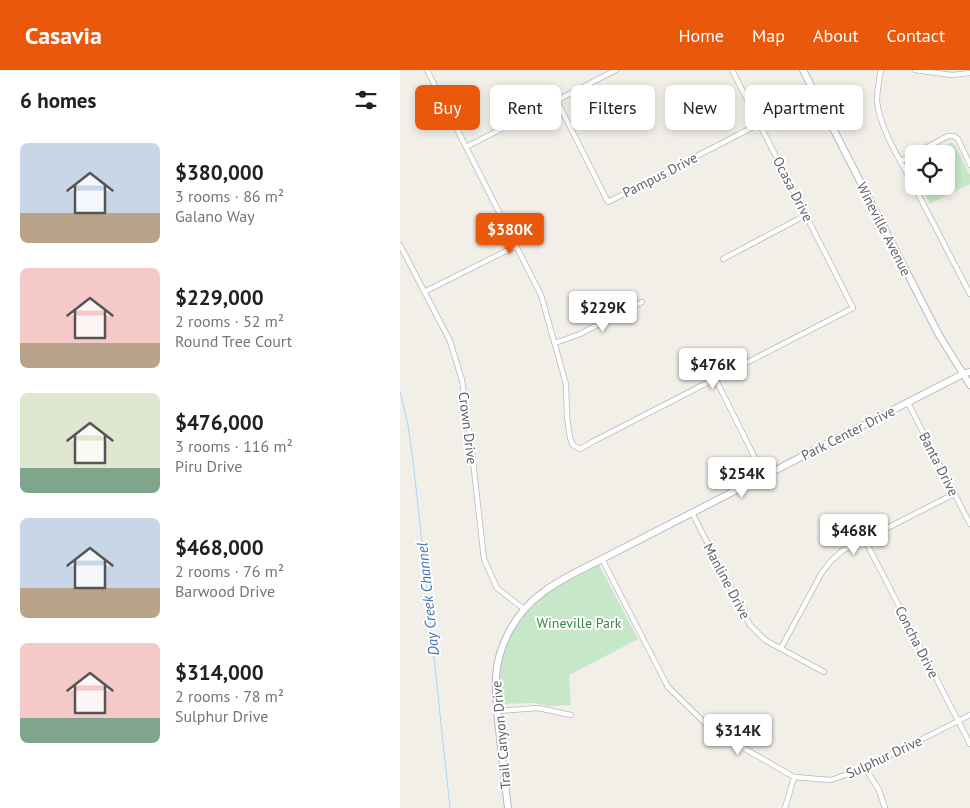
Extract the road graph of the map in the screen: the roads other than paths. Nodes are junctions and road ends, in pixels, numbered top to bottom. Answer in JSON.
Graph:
{"nodes":[{"id":1,"x":427,"y":70,"type":"edge"},
{"id":2,"x":616,"y":70,"type":"edge"},
{"id":3,"x":739,"y":70,"type":"edge"},
{"id":4,"x":803,"y":70,"type":"edge"},
{"id":5,"x":881,"y":70,"type":"edge"},
{"id":6,"x":915,"y":70,"type":"edge"},
{"id":7,"x":732,"y":72,"type":"edge"},
{"id":8,"x":939,"y":72,"type":"edge"},
{"id":9,"x":970,"y":73,"type":"edge"},
{"id":10,"x":745,"y":96,"type":"edge"},
{"id":11,"x":561,"y":99,"type":"edge"},
{"id":12,"x":561,"y":109,"type":"edge"},
{"id":13,"x":500,"y":130,"type":"edge"},
{"id":14,"x":748,"y":130,"type":"edge"},
{"id":15,"x":763,"y":130,"type":"edge"},
{"id":16,"x":931,"y":145,"type":"edge"},
{"id":17,"x":466,"y":147,"type":"junction"},
{"id":18,"x":905,"y":159,"type":"edge"},
{"id":19,"x":901,"y":161,"type":"junction"},
{"id":20,"x":970,"y":165,"type":"edge"},
{"id":21,"x":905,"y":169,"type":"edge"},
{"id":22,"x":919,"y":195,"type":"edge"},
{"id":23,"x":806,"y":215,"type":"junction"},
{"id":24,"x":400,"y":244,"type":"edge"},
{"id":25,"x":516,"y":246,"type":"junction"},
{"id":26,"x":723,"y":258,"type":"dead end"},
{"id":27,"x":424,"y":292,"type":"junction"},
{"id":28,"x":970,"y":294,"type":"edge"},
{"id":29,"x":642,"y":302,"type":"dead end"},
{"id":30,"x":555,"y":342,"type":"junction"},
{"id":31,"x":970,"y":368,"type":"edge"},
{"id":32,"x":967,"y":373,"type":"edge"},
{"id":33,"x":714,"y":378,"type":"junction"},
{"id":34,"x":970,"y":385,"type":"edge"},
{"id":35,"x":908,"y":403,"type":"junction"},
{"id":36,"x":764,"y":476,"type":"junction"},
{"id":37,"x":954,"y":494,"type":"junction"},
{"id":38,"x":692,"y":513,"type":"junction"},
{"id":39,"x":970,"y":524,"type":"edge"},
{"id":40,"x":865,"y":540,"type":"junction"},
{"id":41,"x":602,"y":559,"type":"junction"},
{"id":42,"x":524,"y":609,"type":"junction"},
{"id":43,"x":780,"y":648,"type":"junction"},
{"id":44,"x":824,"y":672,"type":"dead end"},
{"id":45,"x":497,"y":711,"type":"junction"},
{"id":46,"x":970,"y":714,"type":"edge"},
{"id":47,"x":571,"y":715,"type":"dead end"},
{"id":48,"x":958,"y":721,"type":"junction"},
{"id":49,"x":970,"y":744,"type":"edge"},
{"id":50,"x":865,"y":768,"type":"junction"},
{"id":51,"x":794,"y":777,"type":"junction"},
{"id":52,"x":508,"y":808,"type":"edge"},
{"id":53,"x":785,"y":808,"type":"edge"},
{"id":54,"x":885,"y":808,"type":"edge"}],
"edges":[{"from":1,"to":17,"type":"street"},
{"from":2,"to":11,"type":"street"},
{"from":3,"to":7,"type":"street"},
{"from":4,"to":32,"type":"street","name":"Wineville Avenue"},
{"from":5,"to":19,"type":"street"},
{"from":6,"to":8,"type":"street"},
{"from":7,"to":10,"type":"street","name":"Ocasa Drive"},
{"from":8,"to":9,"type":"street"},
{"from":12,"to":14,"type":"street","name":"Pampus Drive"},
{"from":13,"to":17,"type":"street"},
{"from":15,"to":23,"type":"street","name":"Ocasa Drive"},
{"from":16,"to":20,"type":"street"},
{"from":17,"to":25,"type":"street"},
{"from":18,"to":19,"type":"street"},
{"from":19,"to":21,"type":"street"},
{"from":22,"to":28,"type":"street"},
{"from":23,"to":26,"type":"street"},
{"from":23,"to":33,"type":"street","name":"Ocasa Drive"},
{"from":24,"to":27,"type":"street","name":"Crown Drive"},
{"from":25,"to":27,"type":"street"},
{"from":25,"to":30,"type":"street"},
{"from":27,"to":42,"type":"street","name":"Crown Drive"},
{"from":29,"to":30,"type":"street"},
{"from":30,"to":33,"type":"street"},
{"from":31,"to":32,"type":"street","name":"Park Center Drive"},
{"from":32,"to":34,"type":"street","name":"Wineville Avenue"},
{"from":32,"to":35,"type":"street","name":"Park Center Drive"},
{"from":33,"to":36,"type":"street"},
{"from":35,"to":36,"type":"street","name":"Park Center Drive"},
{"from":35,"to":37,"type":"street","name":"Banta Drive"},
{"from":36,"to":38,"type":"street","name":"Park Center Drive"},
{"from":37,"to":39,"type":"street","name":"Banta Drive"},
{"from":37,"to":40,"type":"street"},
{"from":38,"to":41,"type":"street","name":"Park Center Drive"},
{"from":38,"to":43,"type":"street","name":"Manline Drive"},
{"from":40,"to":43,"type":"street"},
{"from":40,"to":48,"type":"street","name":"Concha Drive"},
{"from":41,"to":42,"type":"street","name":"Park Center Drive"},
{"from":41,"to":51,"type":"street","name":"Sulphur Drive"},
{"from":42,"to":45,"type":"street","name":"Trail Canyon Drive"},
{"from":43,"to":44,"type":"street","name":"Manline Drive"},
{"from":45,"to":47,"type":"street"},
{"from":45,"to":52,"type":"street","name":"Trail Canyon Drive"},
{"from":46,"to":48,"type":"street","name":"Sulphur Drive"},
{"from":48,"to":49,"type":"street","name":"Concha Drive"},
{"from":48,"to":50,"type":"street","name":"Sulphur Drive"},
{"from":50,"to":51,"type":"street","name":"Sulphur Drive"},
{"from":50,"to":54,"type":"street"},
{"from":51,"to":53,"type":"street"}]}
